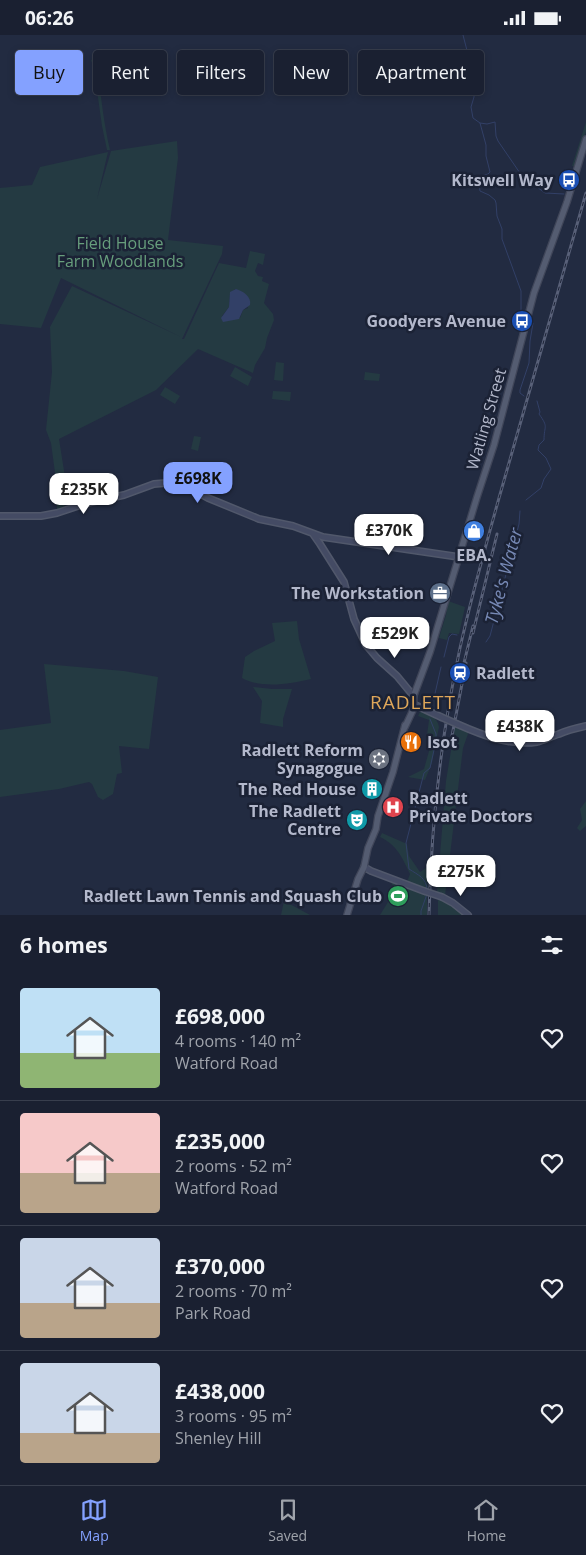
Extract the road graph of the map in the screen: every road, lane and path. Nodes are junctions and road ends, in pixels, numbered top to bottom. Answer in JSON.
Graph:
{"nodes":[{"id":1,"x":586,"y":139,"type":"edge"},
{"id":2,"x":0,"y":515,"type":"edge"},
{"id":3,"x":313,"y":534,"type":"junction"},
{"id":4,"x":323,"y":537,"type":"junction"},
{"id":5,"x":320,"y":544,"type":"junction"},
{"id":6,"x":459,"y":557,"type":"junction"},
{"id":7,"x":414,"y":695,"type":"junction"},
{"id":8,"x":413,"y":706,"type":"junction"},
{"id":9,"x":586,"y":726,"type":"edge"},
{"id":10,"x":364,"y":867,"type":"junction"},
{"id":11,"x":347,"y":915,"type":"edge"},
{"id":12,"x":468,"y":915,"type":"edge"}],
"edges":[{"from":1,"to":6,"type":"main road","name":"Watling Street"},
{"from":2,"to":3,"type":"main road"},
{"from":3,"to":4,"type":"main road"},
{"from":3,"to":5,"type":"main road"},
{"from":4,"to":5,"type":"main road"},
{"from":4,"to":6,"type":"main road"},
{"from":5,"to":7,"type":"main road"},
{"from":6,"to":7,"type":"main road","name":"Watling Street"},
{"from":7,"to":8,"type":"main road","name":"Watling Street"},
{"from":8,"to":9,"type":"main road","bridge":true},
{"from":8,"to":10,"type":"main road","name":"Watling Street"},
{"from":10,"to":11,"type":"main road","name":"Watling Street"},
{"from":10,"to":12,"type":"main road","bridge":true}]}
